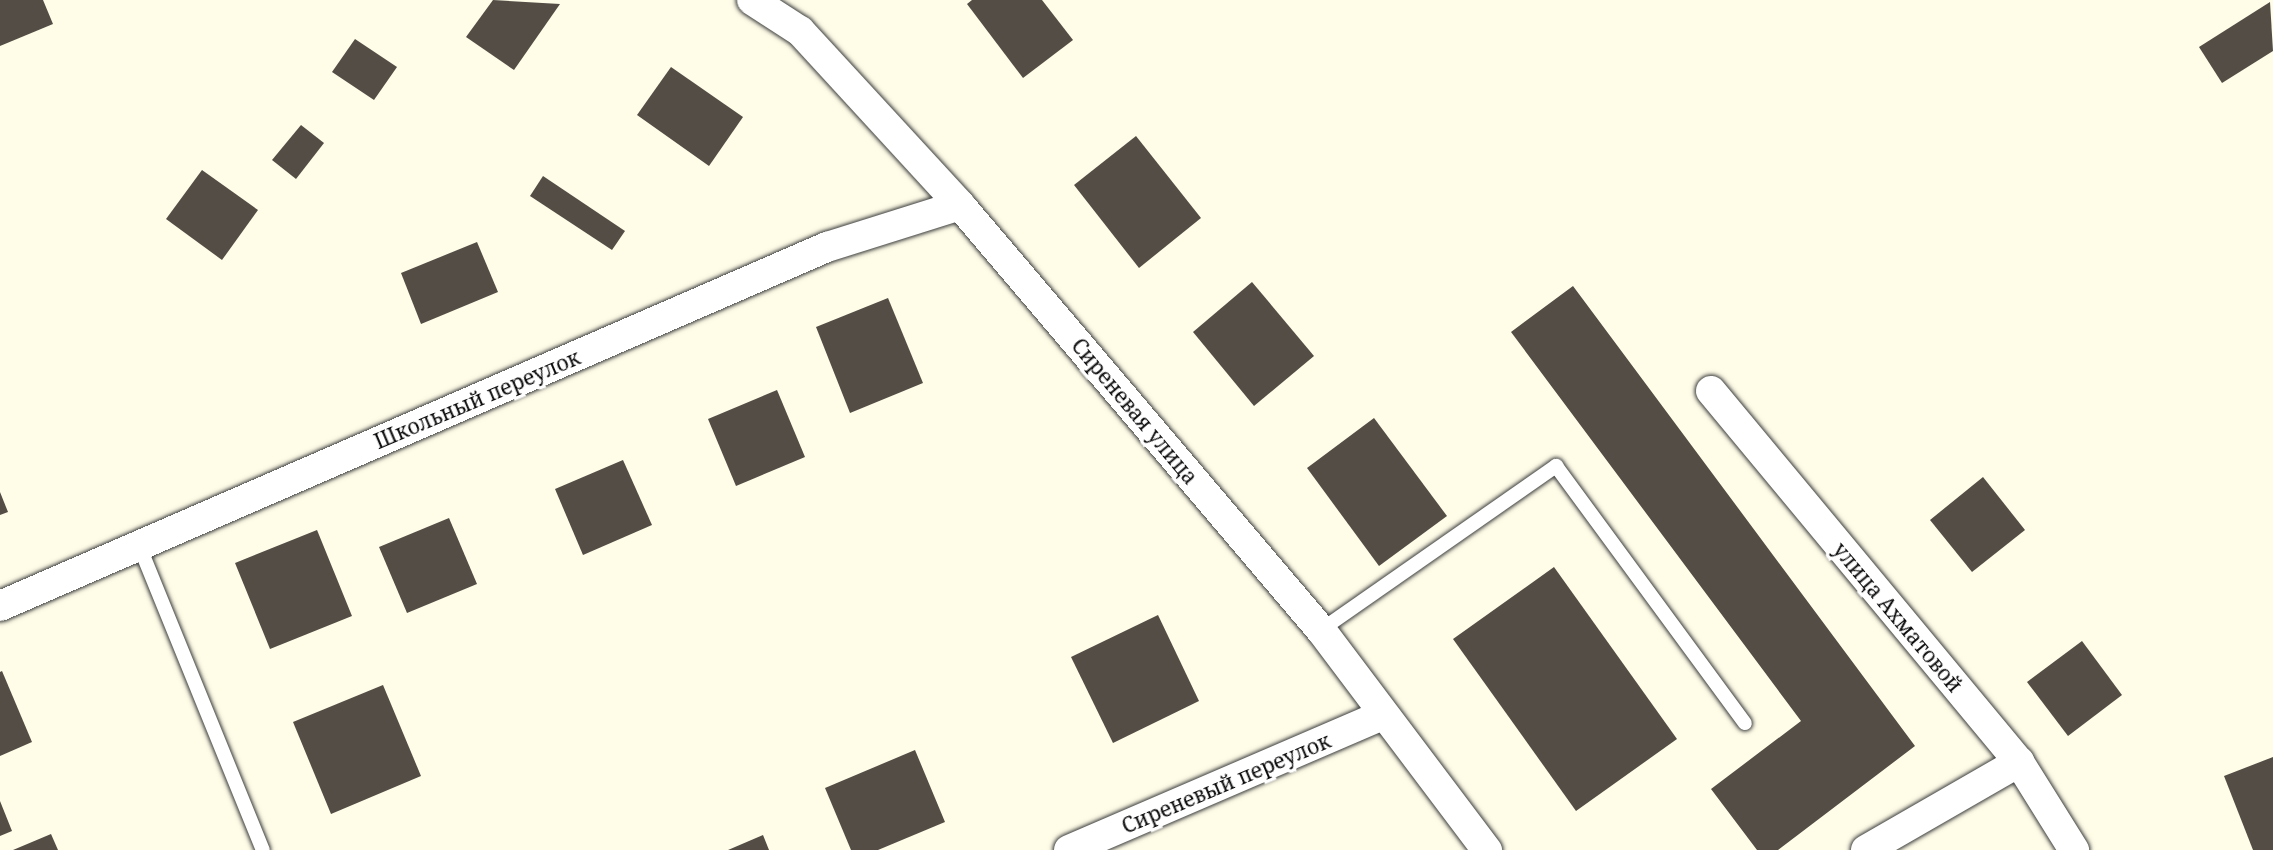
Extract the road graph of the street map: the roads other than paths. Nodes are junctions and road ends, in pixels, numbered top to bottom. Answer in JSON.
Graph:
{"nodes":[{"id":1,"x":752,"y":0,"type":"edge"},
{"id":2,"x":960,"y":205,"type":"junction"},
{"id":3,"x":1711,"y":391,"type":"dead end"},
{"id":4,"x":139,"y":545,"type":"junction"},
{"id":5,"x":0,"y":606,"type":"edge"},
{"id":6,"x":1321,"y":630,"type":"junction"},
{"id":7,"x":1384,"y":715,"type":"junction"},
{"id":8,"x":1745,"y":723,"type":"dead end"},
{"id":9,"x":2019,"y":762,"type":"junction"},
{"id":10,"x":1075,"y":849,"type":"edge"},
{"id":11,"x":263,"y":850,"type":"edge"},
{"id":12,"x":1487,"y":850,"type":"edge"},
{"id":13,"x":1866,"y":850,"type":"edge"},
{"id":14,"x":2074,"y":850,"type":"edge"}],
"edges":[{"from":1,"to":2,"type":"street","name":"Сиреневая улица"},
{"from":2,"to":4,"type":"street","name":"Школьный переулок"},
{"from":2,"to":6,"type":"street","name":"Сиреневая улица"},
{"from":3,"to":9,"type":"street","name":"улица Ахматовой"},
{"from":4,"to":5,"type":"street","name":"Школьный переулок"},
{"from":4,"to":11,"type":"lane"},
{"from":6,"to":7,"type":"street","name":"Сиреневая улица"},
{"from":6,"to":8,"type":"lane"},
{"from":7,"to":10,"type":"street","name":"Сиреневый переулок"},
{"from":7,"to":12,"type":"street","name":"Сиреневая улица"},
{"from":9,"to":13,"type":"street"},
{"from":9,"to":14,"type":"street","name":"улица Ахматовой"}]}
